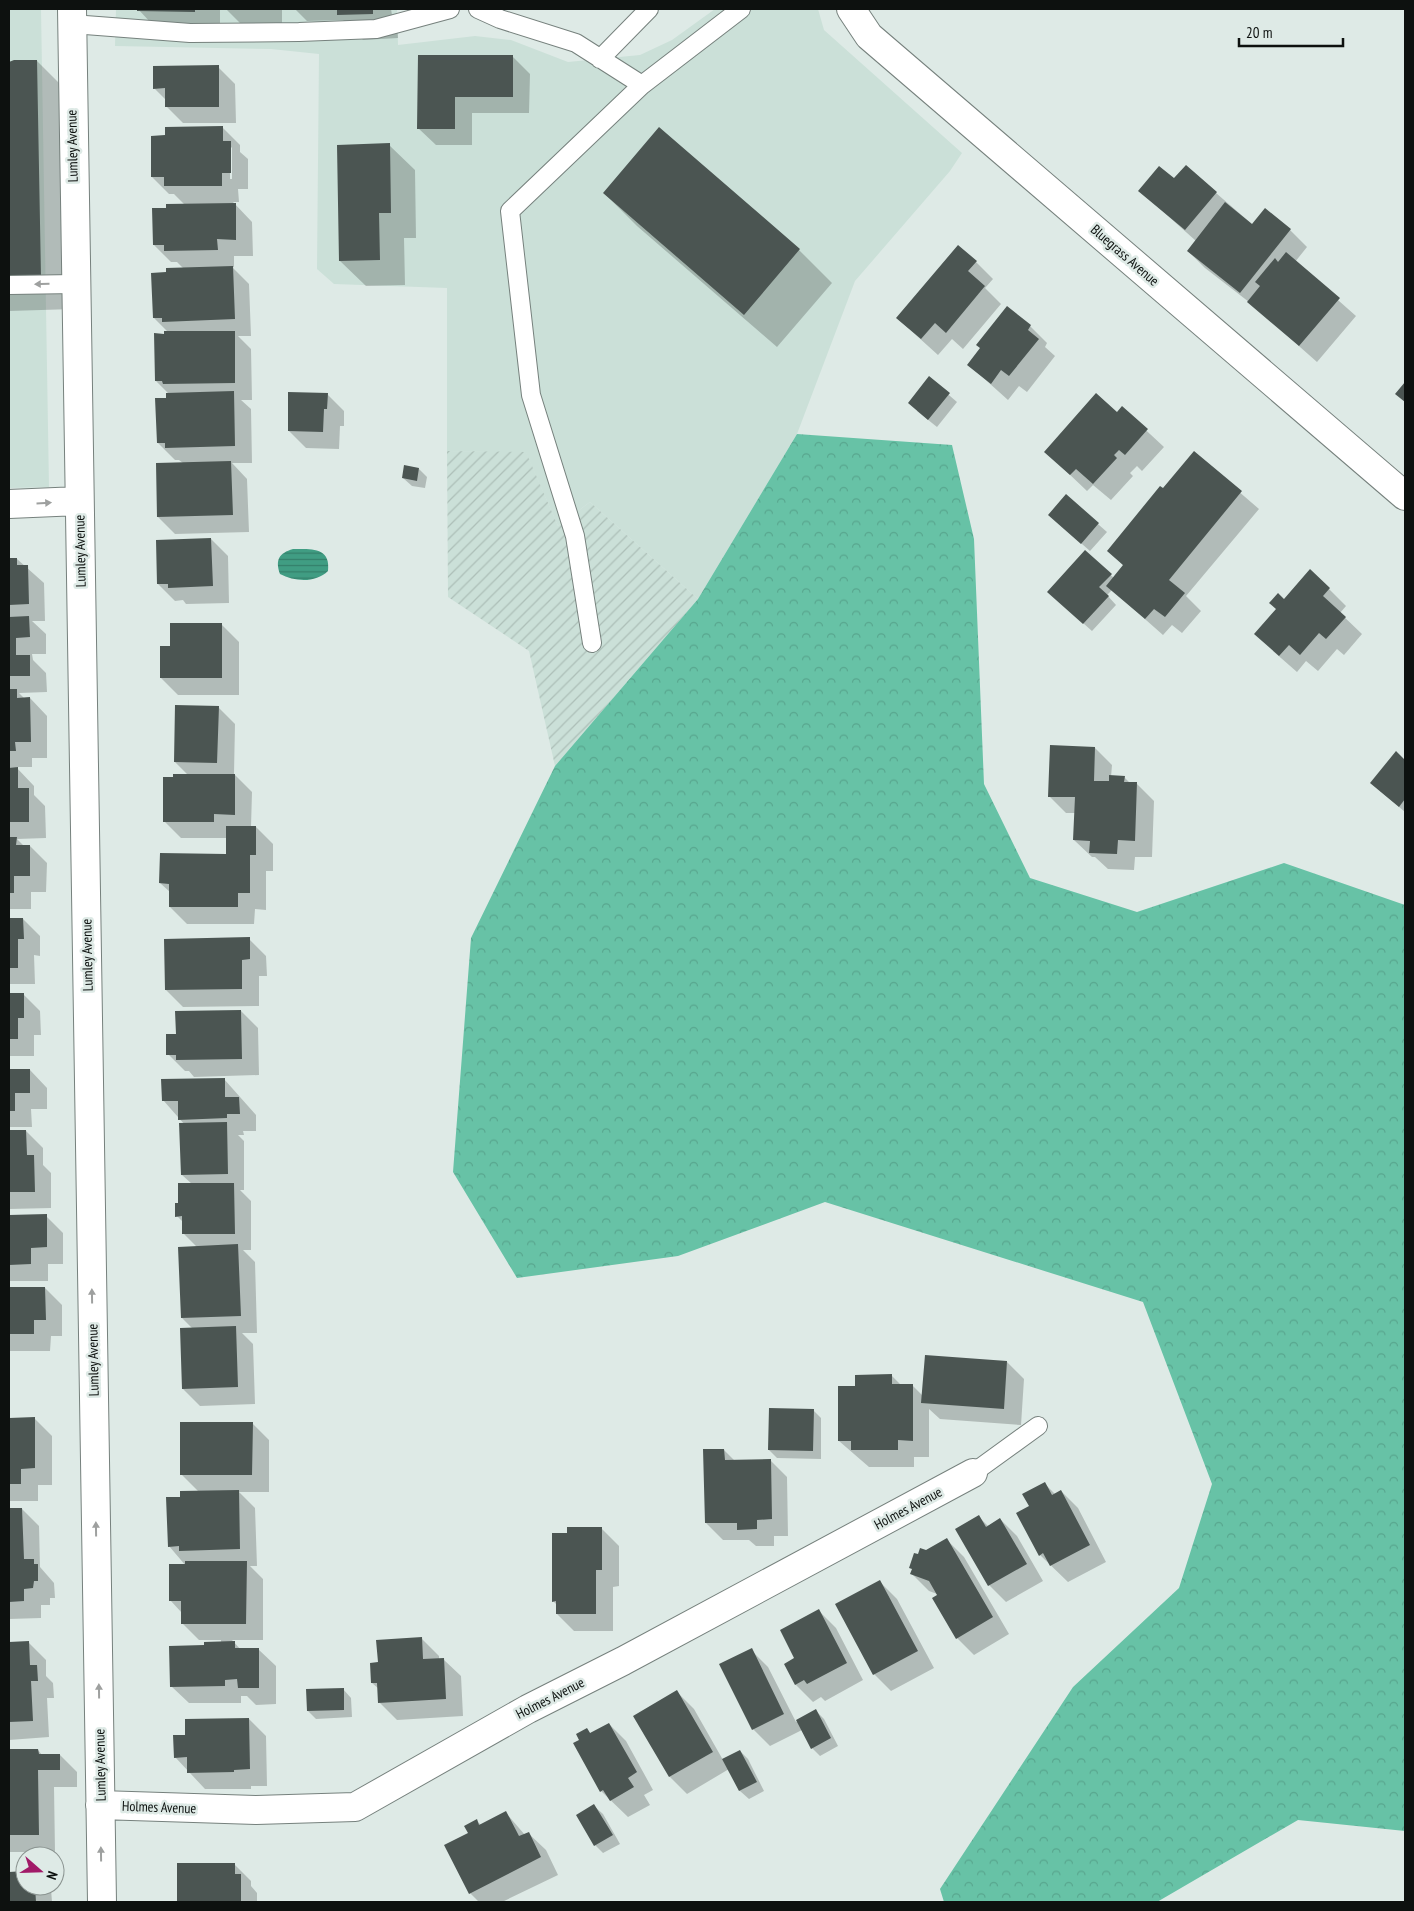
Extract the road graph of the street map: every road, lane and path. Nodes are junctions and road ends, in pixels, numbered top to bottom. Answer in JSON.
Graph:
{"nodes":[{"id":1,"x":450,"y":9,"type":"edge"},
{"id":2,"x":478,"y":9,"type":"edge"},
{"id":3,"x":649,"y":9,"type":"edge"},
{"id":4,"x":741,"y":9,"type":"edge"},
{"id":5,"x":851,"y":9,"type":"edge"},
{"id":6,"x":72,"y":16,"type":"edge"},
{"id":7,"x":600,"y":59,"type":"junction"},
{"id":8,"x":642,"y":85,"type":"junction"},
{"id":9,"x":75,"y":284,"type":"junction"},
{"id":10,"x":9,"y":285,"type":"edge"},
{"id":11,"x":1405,"y":496,"type":"edge"},
{"id":12,"x":79,"y":501,"type":"junction"},
{"id":13,"x":9,"y":504,"type":"edge"},
{"id":14,"x":592,"y":643,"type":"dead end"},
{"id":15,"x":1038,"y":1426,"type":"dead end"},
{"id":16,"x":973,"y":1473,"type":"joint"},
{"id":17,"x":100,"y":1804,"type":"junction"},
{"id":18,"x":102,"y":1902,"type":"edge"}],
"edges":[{"from":1,"to":6,"type":"lane"},
{"from":2,"to":7,"type":"lane"},
{"from":3,"to":7,"type":"lane"},
{"from":4,"to":8,"type":"lane"},
{"from":5,"to":11,"type":"street","name":"Bluegrass Avenue"},
{"from":6,"to":9,"type":"street","name":"Lumley Avenue"},
{"from":7,"to":8,"type":"lane"},
{"from":8,"to":14,"type":"lane"},
{"from":9,"to":10,"type":"lane","one_way":true},
{"from":9,"to":12,"type":"street","name":"Lumley Avenue"},
{"from":13,"to":12,"type":"street","one_way":true},
{"from":17,"to":12,"type":"street","name":"Lumley Avenue","one_way":true},
{"from":15,"to":16,"type":"lane"},
{"from":16,"to":17,"type":"street","name":"Holmes Avenue"},
{"from":18,"to":17,"type":"street","name":"Lumley Avenue","one_way":true}]}
